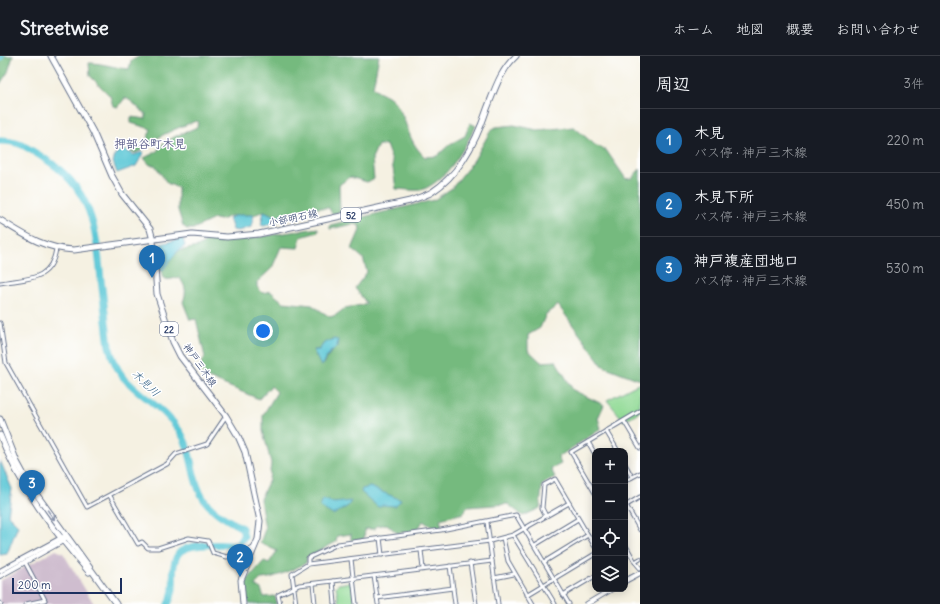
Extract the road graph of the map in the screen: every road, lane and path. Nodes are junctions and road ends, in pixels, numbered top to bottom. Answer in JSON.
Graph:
{"nodes":[{"id":1,"x":52,"y":56,"type":"edge"},
{"id":2,"x":516,"y":56,"type":"edge"},
{"id":3,"x":0,"y":220,"type":"edge"},
{"id":4,"x":153,"y":240,"type":"junction"},
{"id":5,"x":56,"y":249,"type":"junction"},
{"id":6,"x":0,"y":283,"type":"edge"},
{"id":7,"x":0,"y":323,"type":"edge"},
{"id":8,"x":640,"y":411,"type":"edge"},
{"id":9,"x":226,"y":416,"type":"junction"},
{"id":10,"x":0,"y":419,"type":"edge"},
{"id":11,"x":624,"y":420,"type":"junction"},
{"id":12,"x":606,"y":431,"type":"junction"},
{"id":13,"x":0,"y":435,"type":"edge"},
{"id":14,"x":588,"y":442,"type":"junction"},
{"id":15,"x":616,"y":448,"type":"edge"},
{"id":16,"x":640,"y":448,"type":"edge"},
{"id":17,"x":592,"y":449,"type":"edge"},
{"id":18,"x":628,"y":470,"type":"edge"},
{"id":19,"x":640,"y":473,"type":"edge"},
{"id":20,"x":632,"y":477,"type":"junction"},
{"id":21,"x":628,"y":479,"type":"edge"},
{"id":22,"x":592,"y":488,"type":"edge"},
{"id":23,"x":110,"y":496,"type":"junction"},
{"id":24,"x":640,"y":497,"type":"edge"},
{"id":25,"x":569,"y":503,"type":"junction"},
{"id":26,"x":628,"y":505,"type":"edge"},
{"id":27,"x":628,"y":509,"type":"edge"},
{"id":28,"x":546,"y":516,"type":"junction"},
{"id":29,"x":578,"y":519,"type":"junction"},
{"id":30,"x":487,"y":522,"type":"junction"},
{"id":31,"x":524,"y":528,"type":"junction"},
{"id":32,"x":640,"y":530,"type":"edge"},
{"id":33,"x":514,"y":535,"type":"junction"},
{"id":34,"x":588,"y":535,"type":"junction"},
{"id":35,"x":380,"y":538,"type":"junction"},
{"id":36,"x":503,"y":538,"type":"junction"},
{"id":37,"x":63,"y":539,"type":"junction"},
{"id":38,"x":490,"y":541,"type":"junction"},
{"id":39,"x":592,"y":542,"type":"edge"},
{"id":40,"x":534,"y":545,"type":"junction"},
{"id":41,"x":254,"y":548,"type":"junction"},
{"id":42,"x":628,"y":549,"type":"edge"},
{"id":43,"x":421,"y":550,"type":"junction"},
{"id":44,"x":382,"y":555,"type":"junction"},
{"id":45,"x":592,"y":556,"type":"edge"},
{"id":46,"x":351,"y":559,"type":"junction"},
{"id":47,"x":640,"y":559,"type":"edge"},
{"id":48,"x":492,"y":561,"type":"junction"},
{"id":49,"x":26,"y":562,"type":"junction"},
{"id":50,"x":544,"y":562,"type":"junction"},
{"id":51,"x":635,"y":562,"type":"junction"},
{"id":52,"x":470,"y":563,"type":"junction"},
{"id":53,"x":308,"y":564,"type":"junction"},
{"id":54,"x":450,"y":566,"type":"junction"},
{"id":55,"x":640,"y":568,"type":"edge"},
{"id":56,"x":423,"y":569,"type":"junction"},
{"id":57,"x":0,"y":571,"type":"edge"},
{"id":58,"x":640,"y":573,"type":"edge"},
{"id":59,"x":514,"y":574,"type":"junction"},
{"id":60,"x":0,"y":576,"type":"edge"},
{"id":61,"x":374,"y":576,"type":"junction"},
{"id":62,"x":353,"y":578,"type":"junction"},
{"id":63,"x":494,"y":578,"type":"junction"},
{"id":64,"x":553,"y":578,"type":"junction"},
{"id":65,"x":592,"y":578,"type":"edge"},
{"id":66,"x":628,"y":580,"type":"edge"},
{"id":67,"x":333,"y":582,"type":"junction"},
{"id":68,"x":313,"y":584,"type":"junction"},
{"id":69,"x":544,"y":584,"type":"junction"},
{"id":70,"x":294,"y":587,"type":"junction"},
{"id":71,"x":453,"y":588,"type":"junction"},
{"id":72,"x":607,"y":592,"type":"edge"},
{"id":73,"x":527,"y":595,"type":"junction"},
{"id":74,"x":563,"y":595,"type":"junction"},
{"id":75,"x":377,"y":598,"type":"junction"},
{"id":76,"x":26,"y":604,"type":"edge"},
{"id":77,"x":116,"y":604,"type":"edge"},
{"id":78,"x":243,"y":604,"type":"edge"},
{"id":79,"x":280,"y":604,"type":"edge"},
{"id":80,"x":296,"y":604,"type":"edge"},
{"id":81,"x":315,"y":604,"type":"edge"},
{"id":82,"x":336,"y":604,"type":"edge"},
{"id":83,"x":356,"y":604,"type":"edge"},
{"id":84,"x":378,"y":604,"type":"edge"},
{"id":85,"x":455,"y":604,"type":"edge"},
{"id":86,"x":476,"y":604,"type":"edge"},
{"id":87,"x":498,"y":604,"type":"edge"},
{"id":88,"x":533,"y":604,"type":"edge"},
{"id":89,"x":555,"y":604,"type":"edge"},
{"id":90,"x":569,"y":604,"type":"edge"},
{"id":91,"x":587,"y":604,"type":"edge"}],
"edges":[{"from":1,"to":4,"type":"main road","name":"神戸三木線","number":"22"},
{"from":2,"to":4,"type":"main road","name":"小部明石線","number":"52"},
{"from":3,"to":5,"type":"main road","name":"小部明石線","number":"52"},
{"from":4,"to":5,"type":"main road","name":"小部明石線","number":"52"},
{"from":4,"to":9,"type":"main road","name":"神戸三木線","number":"22"},
{"from":5,"to":6,"type":"street"},
{"from":7,"to":23,"type":"street"},
{"from":8,"to":11,"type":"street"},
{"from":9,"to":23,"type":"street"},
{"from":9,"to":41,"type":"main road","name":"神戸三木線","number":"22"},
{"from":10,"to":37,"type":"main road","one_way":true},
{"from":11,"to":12,"type":"street"},
{"from":11,"to":16,"type":"street"},
{"from":12,"to":14,"type":"street"},
{"from":12,"to":15,"type":"street"},
{"from":13,"to":37,"type":"main road"},
{"from":14,"to":17,"type":"street"},
{"from":14,"to":22,"type":"street"},
{"from":18,"to":20,"type":"street"},
{"from":19,"to":20,"type":"street"},
{"from":20,"to":21,"type":"street"},
{"from":23,"to":41,"type":"street"},
{"from":24,"to":26,"type":"street"},
{"from":25,"to":28,"type":"street"},
{"from":25,"to":28,"type":"street"},
{"from":25,"to":29,"type":"street"},
{"from":27,"to":32,"type":"street"},
{"from":28,"to":31,"type":"street"},
{"from":29,"to":34,"type":"street"},
{"from":29,"to":40,"type":"street"},
{"from":30,"to":31,"type":"street"},
{"from":30,"to":35,"type":"street"},
{"from":30,"to":38,"type":"street"},
{"from":31,"to":33,"type":"street"},
{"from":31,"to":40,"type":"street"},
{"from":33,"to":36,"type":"street"},
{"from":33,"to":69,"type":"street"},
{"from":34,"to":39,"type":"street"},
{"from":34,"to":50,"type":"street"},
{"from":35,"to":44,"type":"street"},
{"from":35,"to":53,"type":"street"},
{"from":36,"to":38,"type":"street"},
{"from":36,"to":59,"type":"street"},
{"from":37,"to":49,"type":"street"},
{"from":37,"to":57,"type":"street"},
{"from":37,"to":77,"type":"main road"},
{"from":38,"to":43,"type":"street"},
{"from":38,"to":48,"type":"street"},
{"from":40,"to":50,"type":"street"},
{"from":41,"to":78,"type":"main road","name":"神戸三木線","number":"22"},
{"from":42,"to":51,"type":"street"},
{"from":43,"to":44,"type":"street"},
{"from":43,"to":56,"type":"street"},
{"from":44,"to":46,"type":"street"},
{"from":45,"to":64,"type":"street"},
{"from":46,"to":53,"type":"street"},
{"from":46,"to":62,"type":"street"},
{"from":47,"to":51,"type":"street"},
{"from":48,"to":52,"type":"street"},
{"from":48,"to":63,"type":"street"},
{"from":49,"to":60,"type":"street"},
{"from":49,"to":76,"type":"street"},
{"from":50,"to":64,"type":"street"},
{"from":51,"to":55,"type":"street"},
{"from":52,"to":54,"type":"street"},
{"from":52,"to":86,"type":"street"},
{"from":53,"to":70,"type":"street"},
{"from":54,"to":56,"type":"street"},
{"from":54,"to":71,"type":"street"},
{"from":56,"to":61,"type":"street"},
{"from":58,"to":66,"type":"street"},
{"from":59,"to":63,"type":"street"},
{"from":59,"to":73,"type":"street"},
{"from":61,"to":62,"type":"street"},
{"from":61,"to":75,"type":"street"},
{"from":62,"to":67,"type":"street"},
{"from":62,"to":83,"type":"street"},
{"from":63,"to":87,"type":"street"},
{"from":64,"to":69,"type":"street"},
{"from":64,"to":74,"type":"street"},
{"from":65,"to":74,"type":"street"},
{"from":67,"to":68,"type":"street"},
{"from":67,"to":82,"type":"street"},
{"from":68,"to":70,"type":"street"},
{"from":68,"to":81,"type":"street"},
{"from":69,"to":73,"type":"street"},
{"from":69,"to":89,"type":"street"},
{"from":70,"to":79,"type":"street"},
{"from":70,"to":80,"type":"street"},
{"from":71,"to":75,"type":"street"},
{"from":71,"to":85,"type":"street"},
{"from":72,"to":91,"type":"street"},
{"from":73,"to":88,"type":"street"},
{"from":74,"to":90,"type":"street"},
{"from":75,"to":84,"type":"street"}]}
